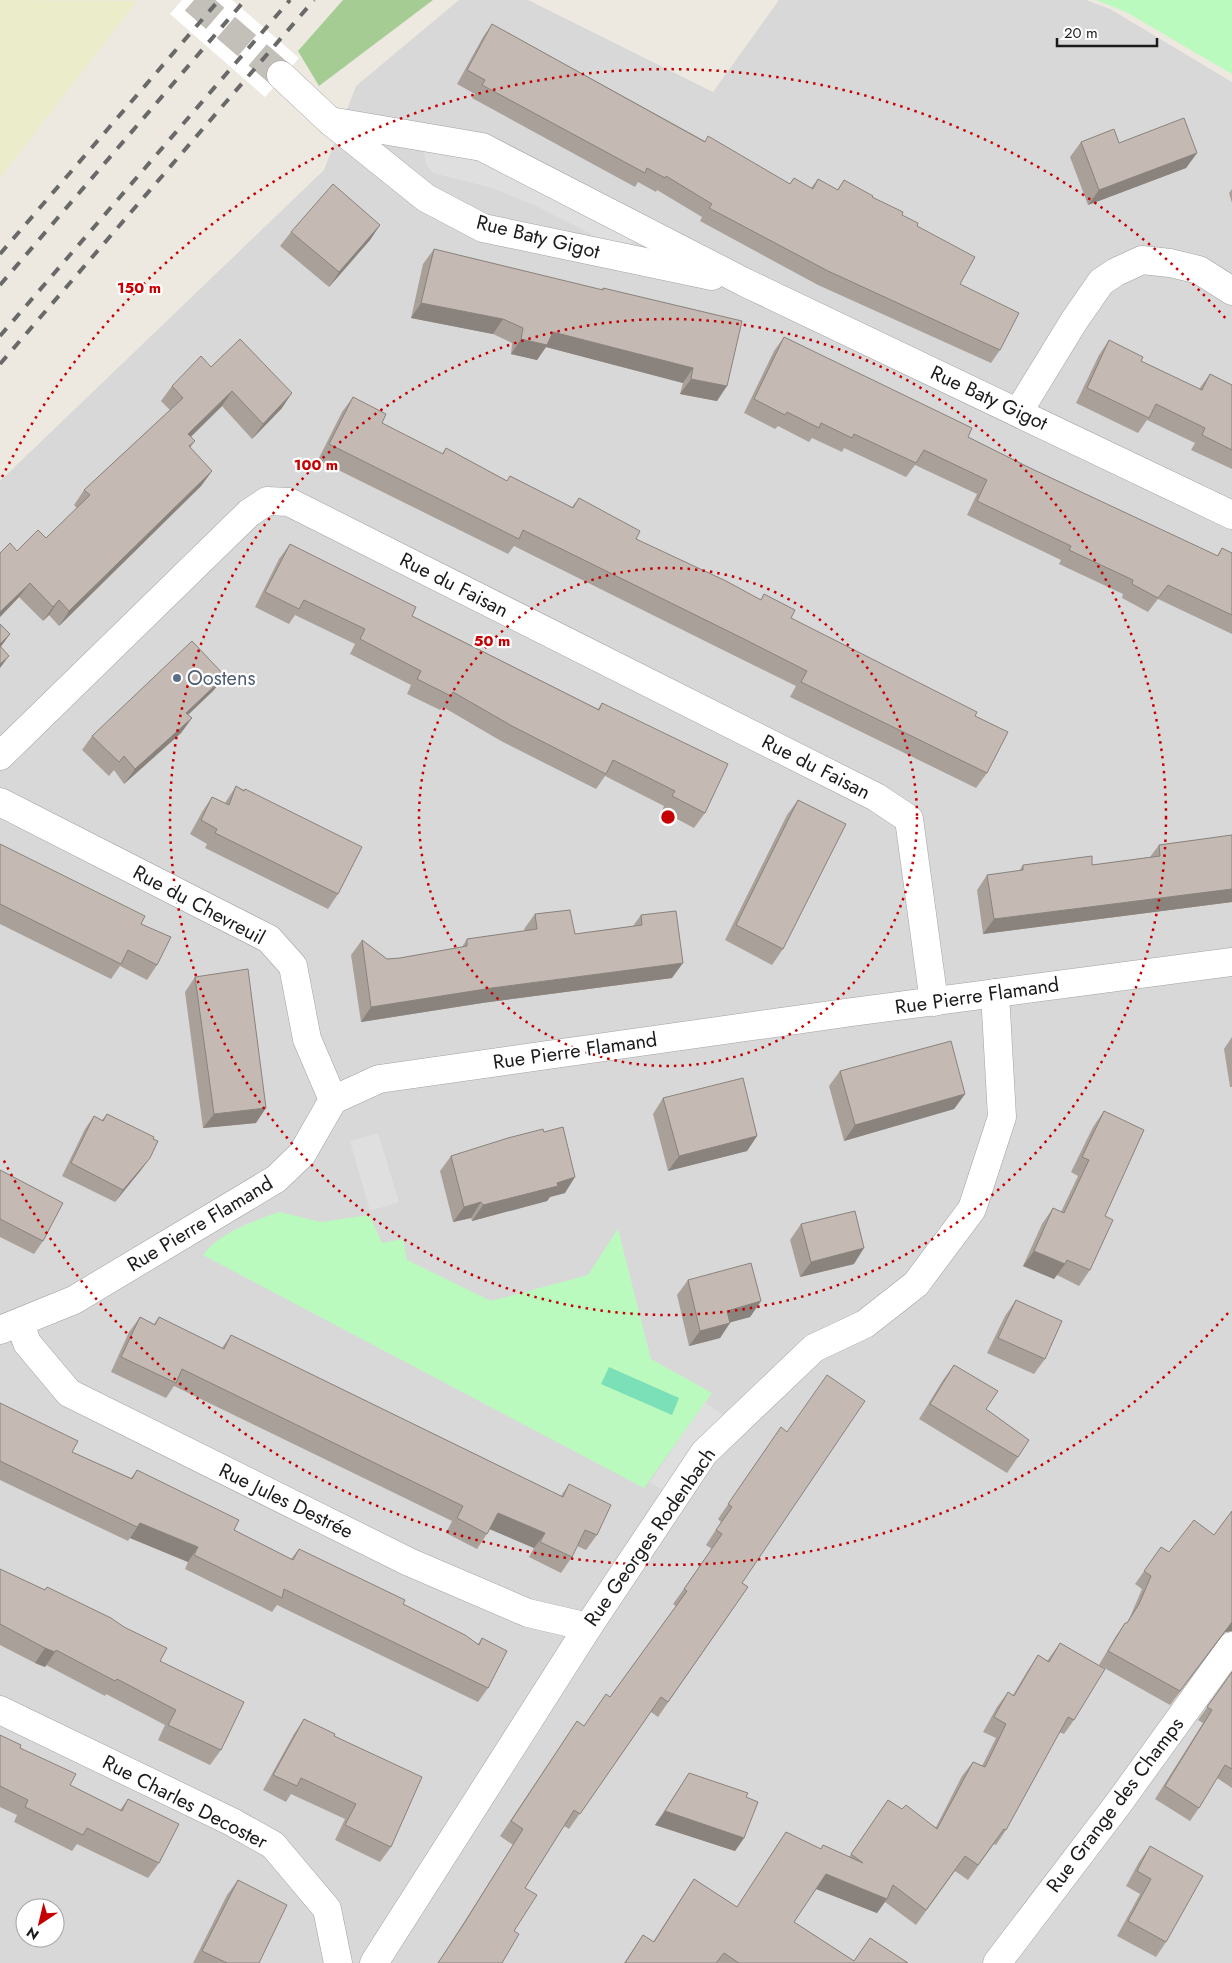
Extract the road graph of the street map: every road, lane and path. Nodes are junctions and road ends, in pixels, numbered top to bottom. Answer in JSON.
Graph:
{"nodes":[{"id":1,"x":281,"y":75,"type":"tunnel mouth"},
{"id":2,"x":330,"y":121,"type":"junction"},
{"id":3,"x":746,"y":283,"type":"junction"},
{"id":4,"x":1232,"y":291,"type":"edge"},
{"id":5,"x":1019,"y":411,"type":"junction"},
{"id":6,"x":1232,"y":514,"type":"edge"},
{"id":7,"x":0,"y":756,"type":"edge"},
{"id":8,"x":0,"y":802,"type":"edge"},
{"id":9,"x":1232,"y":962,"type":"edge"},
{"id":10,"x":995,"y":993,"type":"junction"},
{"id":11,"x":934,"y":1002,"type":"junction"},
{"id":12,"x":333,"y":1100,"type":"junction"},
{"id":13,"x":10,"y":1327,"type":"edge"},
{"id":14,"x":588,"y":1627,"type":"junction"},
{"id":15,"x":1232,"y":1646,"type":"edge"},
{"id":16,"x":0,"y":1710,"type":"edge"},
{"id":17,"x":338,"y":1963,"type":"edge"},
{"id":18,"x":374,"y":1963,"type":"edge"},
{"id":19,"x":997,"y":1963,"type":"edge"}],
"edges":[{"from":1,"to":2,"type":"street","name":"Rue Baty Gigot"},
{"from":2,"to":3,"type":"street","name":"Rue Baty Gigot"},
{"from":2,"to":3,"type":"street","name":"Rue Baty Gigot"},
{"from":3,"to":5,"type":"street","name":"Rue Baty Gigot"},
{"from":4,"to":5,"type":"street"},
{"from":5,"to":6,"type":"street","name":"Rue Baty Gigot"},
{"from":7,"to":11,"type":"street","name":"Rue du Faisan"},
{"from":8,"to":12,"type":"street","name":"Rue du Chevreuil"},
{"from":9,"to":10,"type":"street","name":"Rue Pierre Flamand"},
{"from":10,"to":11,"type":"street","name":"Rue Pierre Flamand"},
{"from":10,"to":14,"type":"street","name":"Rue Georges Rodenbach"},
{"from":11,"to":12,"type":"street","name":"Rue Pierre Flamand"},
{"from":12,"to":13,"type":"street","name":"Rue Pierre Flamand"},
{"from":13,"to":14,"type":"street","name":"Rue Jules Destrée"},
{"from":14,"to":18,"type":"street","name":"Rue Georges Rodenbach"},
{"from":15,"to":19,"type":"street","name":"Rue Grange des Champs"},
{"from":16,"to":17,"type":"street","name":"Rue Charles Decoster"}]}
